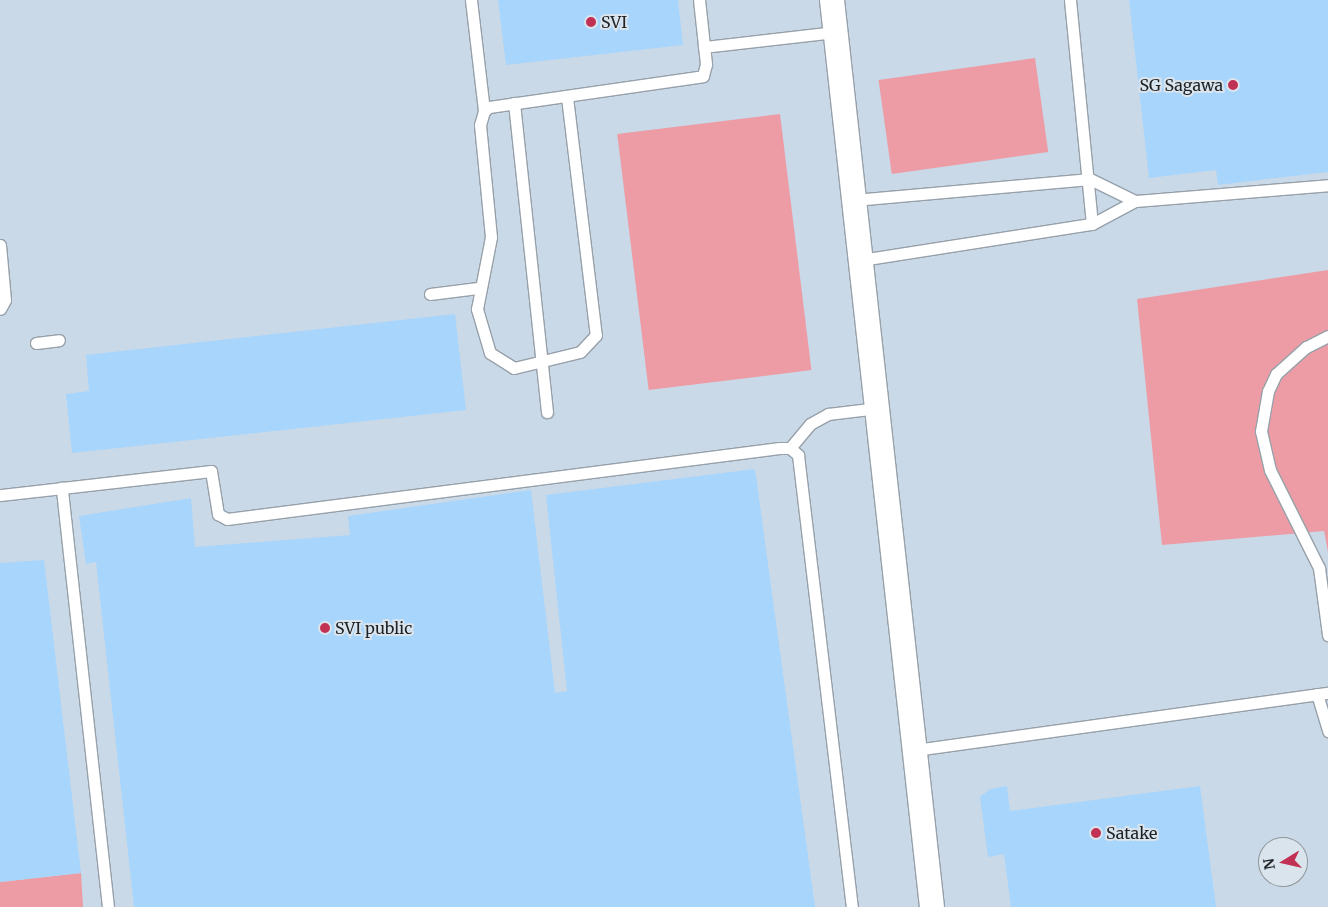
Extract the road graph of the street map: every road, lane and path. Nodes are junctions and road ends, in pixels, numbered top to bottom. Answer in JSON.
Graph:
{"nodes":[{"id":1,"x":471,"y":0,"type":"edge"},
{"id":2,"x":699,"y":0,"type":"edge"},
{"id":3,"x":832,"y":0,"type":"edge"},
{"id":4,"x":1070,"y":0,"type":"edge"},
{"id":5,"x":833,"y":32,"type":"junction"},
{"id":6,"x":704,"y":47,"type":"junction"},
{"id":7,"x":567,"y":97,"type":"junction"},
{"id":8,"x":514,"y":103,"type":"junction"},
{"id":9,"x":484,"y":111,"type":"junction"},
{"id":10,"x":1090,"y":179,"type":"junction"},
{"id":11,"x":1328,"y":185,"type":"edge"},
{"id":12,"x":854,"y":200,"type":"junction"},
{"id":13,"x":1135,"y":201,"type":"junction"},
{"id":14,"x":1092,"y":224,"type":"junction"},
{"id":15,"x":0,"y":245,"type":"edge"},
{"id":16,"x":861,"y":260,"type":"junction"},
{"id":17,"x":478,"y":288,"type":"junction"},
{"id":18,"x":430,"y":294,"type":"dead end"},
{"id":19,"x":0,"y":309,"type":"edge"},
{"id":20,"x":1328,"y":336,"type":"edge"},
{"id":21,"x":59,"y":340,"type":"dead end"},
{"id":22,"x":36,"y":343,"type":"dead end"},
{"id":23,"x":539,"y":364,"type":"junction"},
{"id":24,"x":871,"y":408,"type":"junction"},
{"id":25,"x":547,"y":412,"type":"dead end"},
{"id":26,"x":790,"y":448,"type":"junction"},
{"id":27,"x":62,"y":488,"type":"junction"},
{"id":28,"x":0,"y":495,"type":"edge"},
{"id":29,"x":1328,"y":634,"type":"edge"},
{"id":30,"x":1322,"y":693,"type":"edge"},
{"id":31,"x":1328,"y":731,"type":"edge"},
{"id":32,"x":915,"y":750,"type":"junction"},
{"id":33,"x":108,"y":907,"type":"edge"},
{"id":34,"x":852,"y":907,"type":"edge"},
{"id":35,"x":932,"y":907,"type":"edge"}],
"edges":[{"from":1,"to":9,"type":"lane"},
{"from":2,"to":6,"type":"lane"},
{"from":3,"to":5,"type":"street"},
{"from":4,"to":10,"type":"lane"},
{"from":5,"to":6,"type":"lane"},
{"from":5,"to":12,"type":"street"},
{"from":6,"to":7,"type":"lane"},
{"from":7,"to":8,"type":"lane"},
{"from":7,"to":23,"type":"lane"},
{"from":8,"to":9,"type":"lane"},
{"from":8,"to":23,"type":"lane"},
{"from":9,"to":17,"type":"lane"},
{"from":10,"to":12,"type":"lane"},
{"from":10,"to":13,"type":"lane"},
{"from":10,"to":14,"type":"lane"},
{"from":11,"to":13,"type":"lane"},
{"from":12,"to":16,"type":"street"},
{"from":13,"to":14,"type":"lane"},
{"from":14,"to":16,"type":"lane"},
{"from":15,"to":19,"type":"lane"},
{"from":16,"to":24,"type":"street"},
{"from":17,"to":18,"type":"lane"},
{"from":17,"to":23,"type":"lane"},
{"from":20,"to":29,"type":"lane"},
{"from":21,"to":22,"type":"lane"},
{"from":23,"to":25,"type":"lane"},
{"from":24,"to":26,"type":"lane"},
{"from":24,"to":32,"type":"street"},
{"from":26,"to":27,"type":"lane"},
{"from":26,"to":34,"type":"lane"},
{"from":27,"to":28,"type":"lane"},
{"from":27,"to":33,"type":"lane"},
{"from":30,"to":31,"type":"lane"},
{"from":30,"to":32,"type":"lane"},
{"from":32,"to":35,"type":"street"}]}
